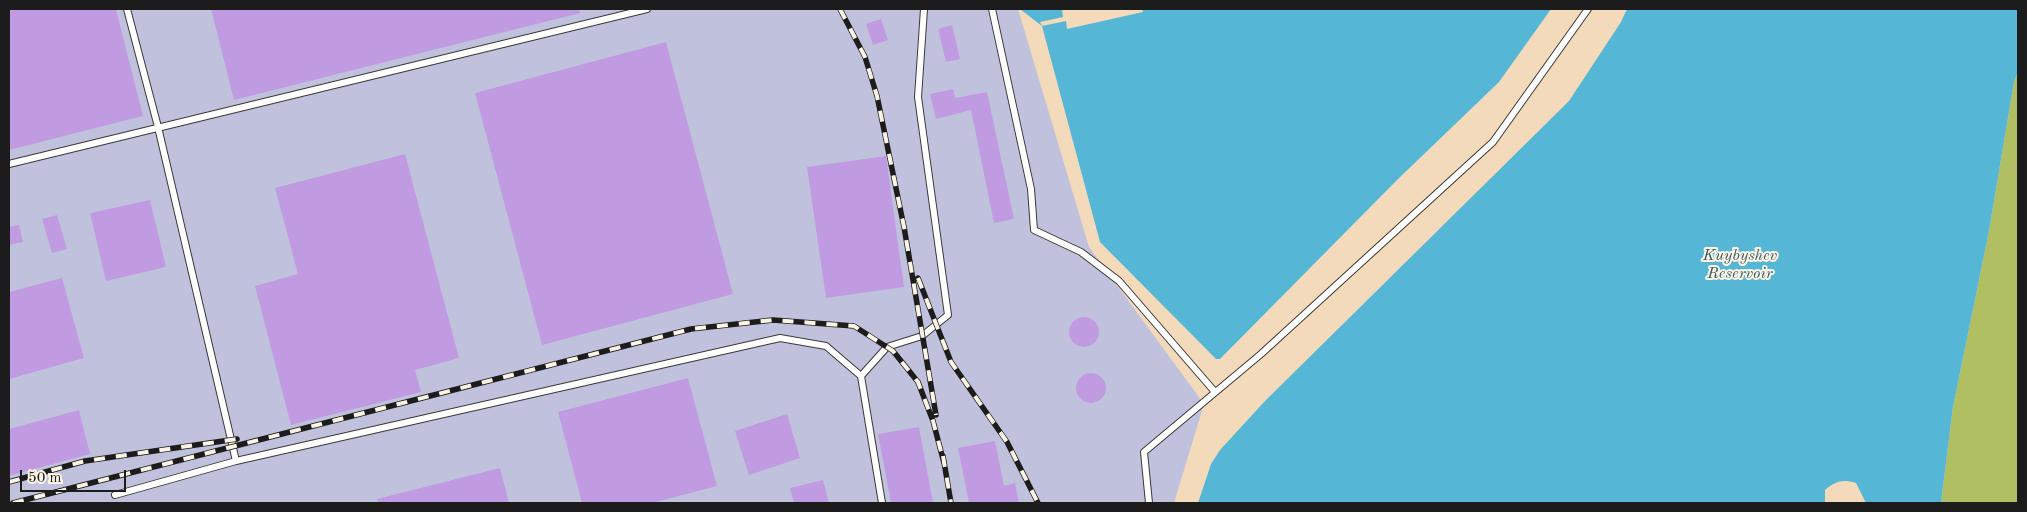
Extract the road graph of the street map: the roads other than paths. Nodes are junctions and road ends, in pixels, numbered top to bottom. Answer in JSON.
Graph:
{"nodes":[{"id":1,"x":127,"y":9,"type":"edge"},
{"id":2,"x":647,"y":9,"type":"edge"},
{"id":3,"x":924,"y":9,"type":"edge"},
{"id":4,"x":992,"y":9,"type":"edge"},
{"id":5,"x":1588,"y":9,"type":"edge"},
{"id":6,"x":158,"y":127,"type":"junction"},
{"id":7,"x":9,"y":164,"type":"edge"},
{"id":8,"x":861,"y":376,"type":"junction"},
{"id":9,"x":1215,"y":392,"type":"junction"},
{"id":10,"x":236,"y":461,"type":"junction"},
{"id":11,"x":115,"y":495,"type":"dead end"},
{"id":12,"x":882,"y":503,"type":"edge"},
{"id":13,"x":1149,"y":503,"type":"edge"}],
"edges":[{"from":1,"to":6,"type":"lane"},
{"from":2,"to":6,"type":"lane"},
{"from":3,"to":8,"type":"lane"},
{"from":4,"to":9,"type":"lane"},
{"from":5,"to":9,"type":"lane"},
{"from":6,"to":7,"type":"lane"},
{"from":6,"to":10,"type":"lane"},
{"from":8,"to":10,"type":"lane"},
{"from":8,"to":12,"type":"lane"},
{"from":9,"to":13,"type":"lane"},
{"from":10,"to":11,"type":"lane"}]}
